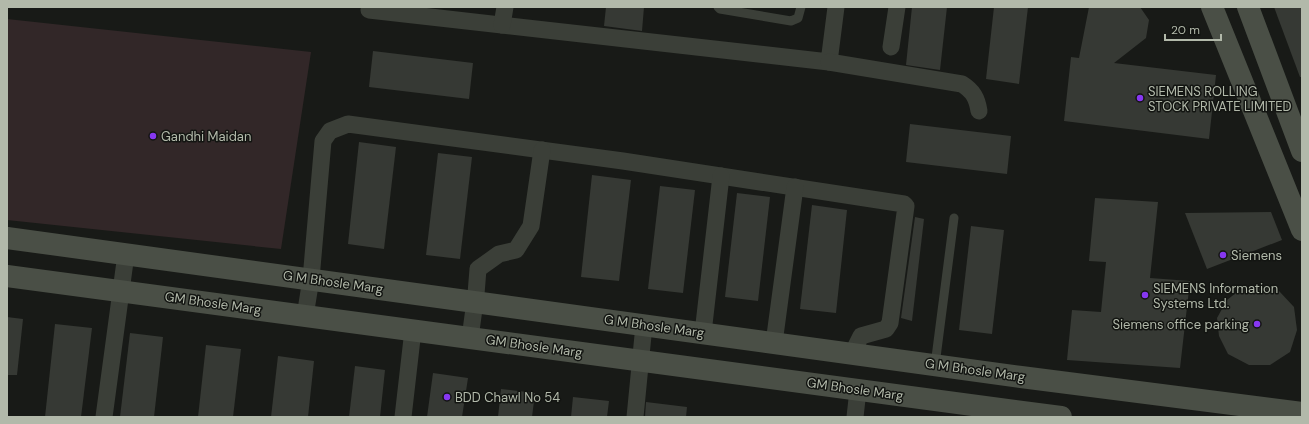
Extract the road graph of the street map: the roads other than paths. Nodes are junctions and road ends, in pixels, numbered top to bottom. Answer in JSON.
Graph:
{"nodes":[{"id":1,"x":505,"y":7,"type":"edge"},
{"id":2,"x":718,"y":7,"type":"edge"},
{"id":3,"x":801,"y":7,"type":"edge"},
{"id":4,"x":836,"y":7,"type":"edge"},
{"id":5,"x":897,"y":7,"type":"edge"},
{"id":6,"x":1212,"y":7,"type":"edge"},
{"id":7,"x":1248,"y":7,"type":"edge"},
{"id":8,"x":369,"y":10,"type":"dead end"},
{"id":9,"x":502,"y":25,"type":"junction"},
{"id":10,"x":1259,"y":35,"type":"junction"},
{"id":11,"x":891,"y":47,"type":"dead end"},
{"id":12,"x":1228,"y":48,"type":"junction"},
{"id":13,"x":828,"y":62,"type":"junction"},
{"id":14,"x":979,"y":111,"type":"dead end"},
{"id":15,"x":542,"y":150,"type":"junction"},
{"id":16,"x":1302,"y":151,"type":"edge"},
{"id":17,"x":721,"y":176,"type":"junction"},
{"id":18,"x":795,"y":187,"type":"junction"},
{"id":19,"x":954,"y":218,"type":"dead end"},
{"id":20,"x":1302,"y":230,"type":"edge"},
{"id":21,"x":7,"y":238,"type":"edge"},
{"id":22,"x":126,"y":254,"type":"junction"},
{"id":23,"x":7,"y":276,"type":"edge"},
{"id":24,"x":311,"y":279,"type":"junction"},
{"id":25,"x":121,"y":291,"type":"junction"},
{"id":26,"x":475,"y":302,"type":"junction"},
{"id":27,"x":305,"y":316,"type":"junction"},
{"id":28,"x":644,"y":325,"type":"junction"},
{"id":29,"x":413,"y":330,"type":"junction"},
{"id":30,"x":703,"y":333,"type":"junction"},
{"id":31,"x":470,"y":338,"type":"junction"},
{"id":32,"x":774,"y":343,"type":"junction"},
{"id":33,"x":855,"y":354,"type":"junction"},
{"id":34,"x":641,"y":361,"type":"junction"},
{"id":35,"x":935,"y":365,"type":"junction"},
{"id":36,"x":1020,"y":377,"type":"junction"},
{"id":37,"x":858,"y":390,"type":"junction"},
{"id":38,"x":1302,"y":413,"type":"edge"},
{"id":39,"x":1015,"y":414,"type":"edge"},
{"id":40,"x":104,"y":417,"type":"edge"},
{"id":41,"x":403,"y":417,"type":"edge"},
{"id":42,"x":635,"y":417,"type":"edge"},
{"id":43,"x":855,"y":417,"type":"edge"},
{"id":44,"x":1061,"y":417,"type":"edge"}],
"edges":[{"from":1,"to":9,"type":"street"},
{"from":2,"to":3,"type":"lane"},
{"from":4,"to":13,"type":"street"},
{"from":5,"to":11,"type":"street"},
{"from":6,"to":12,"type":"main road"},
{"from":7,"to":10,"type":"main road"},
{"from":8,"to":9,"type":"street"},
{"from":9,"to":13,"type":"street"},
{"from":10,"to":12,"type":"main road"},
{"from":10,"to":16,"type":"main road"},
{"from":12,"to":20,"type":"main road"},
{"from":13,"to":14,"type":"street"},
{"from":15,"to":17,"type":"street"},
{"from":15,"to":24,"type":"street"},
{"from":15,"to":26,"type":"street"},
{"from":17,"to":18,"type":"street"},
{"from":17,"to":30,"type":"street"},
{"from":18,"to":32,"type":"street"},
{"from":18,"to":33,"type":"street"},
{"from":19,"to":35,"type":"lane"},
{"from":21,"to":22,"type":"main road","name":"G M Bhosle Marg"},
{"from":22,"to":24,"type":"main road","name":"G M Bhosle Marg"},
{"from":22,"to":25,"type":"street"},
{"from":23,"to":25,"type":"main road","name":"GM Bhosle Marg"},
{"from":24,"to":26,"type":"main road","name":"G M Bhosle Marg"},
{"from":24,"to":27,"type":"street"},
{"from":25,"to":27,"type":"main road","name":"GM Bhosle Marg"},
{"from":25,"to":40,"type":"street"},
{"from":26,"to":28,"type":"main road","name":"G M Bhosle Marg"},
{"from":26,"to":31,"type":"street"},
{"from":27,"to":29,"type":"main road","name":"GM Bhosle Marg"},
{"from":28,"to":30,"type":"main road","name":"G M Bhosle Marg"},
{"from":28,"to":34,"type":"street"},
{"from":29,"to":31,"type":"main road","name":"GM Bhosle Marg"},
{"from":29,"to":41,"type":"street"},
{"from":30,"to":32,"type":"main road","name":"G M Bhosle Marg"},
{"from":31,"to":34,"type":"main road","name":"GM Bhosle Marg"},
{"from":32,"to":33,"type":"main road","name":"G M Bhosle Marg"},
{"from":33,"to":35,"type":"main road","name":"G M Bhosle Marg"},
{"from":34,"to":37,"type":"main road","name":"GM Bhosle Marg"},
{"from":34,"to":42,"type":"street"},
{"from":35,"to":36,"type":"main road","name":"G M Bhosle Marg"},
{"from":36,"to":38,"type":"main road","name":"G M Bhosle Marg"},
{"from":36,"to":39,"type":"main road"},
{"from":37,"to":39,"type":"main road","name":"GM Bhosle Marg"},
{"from":37,"to":43,"type":"street"},
{"from":39,"to":44,"type":"main road","name":"GM Bhosle Marg"}]}
